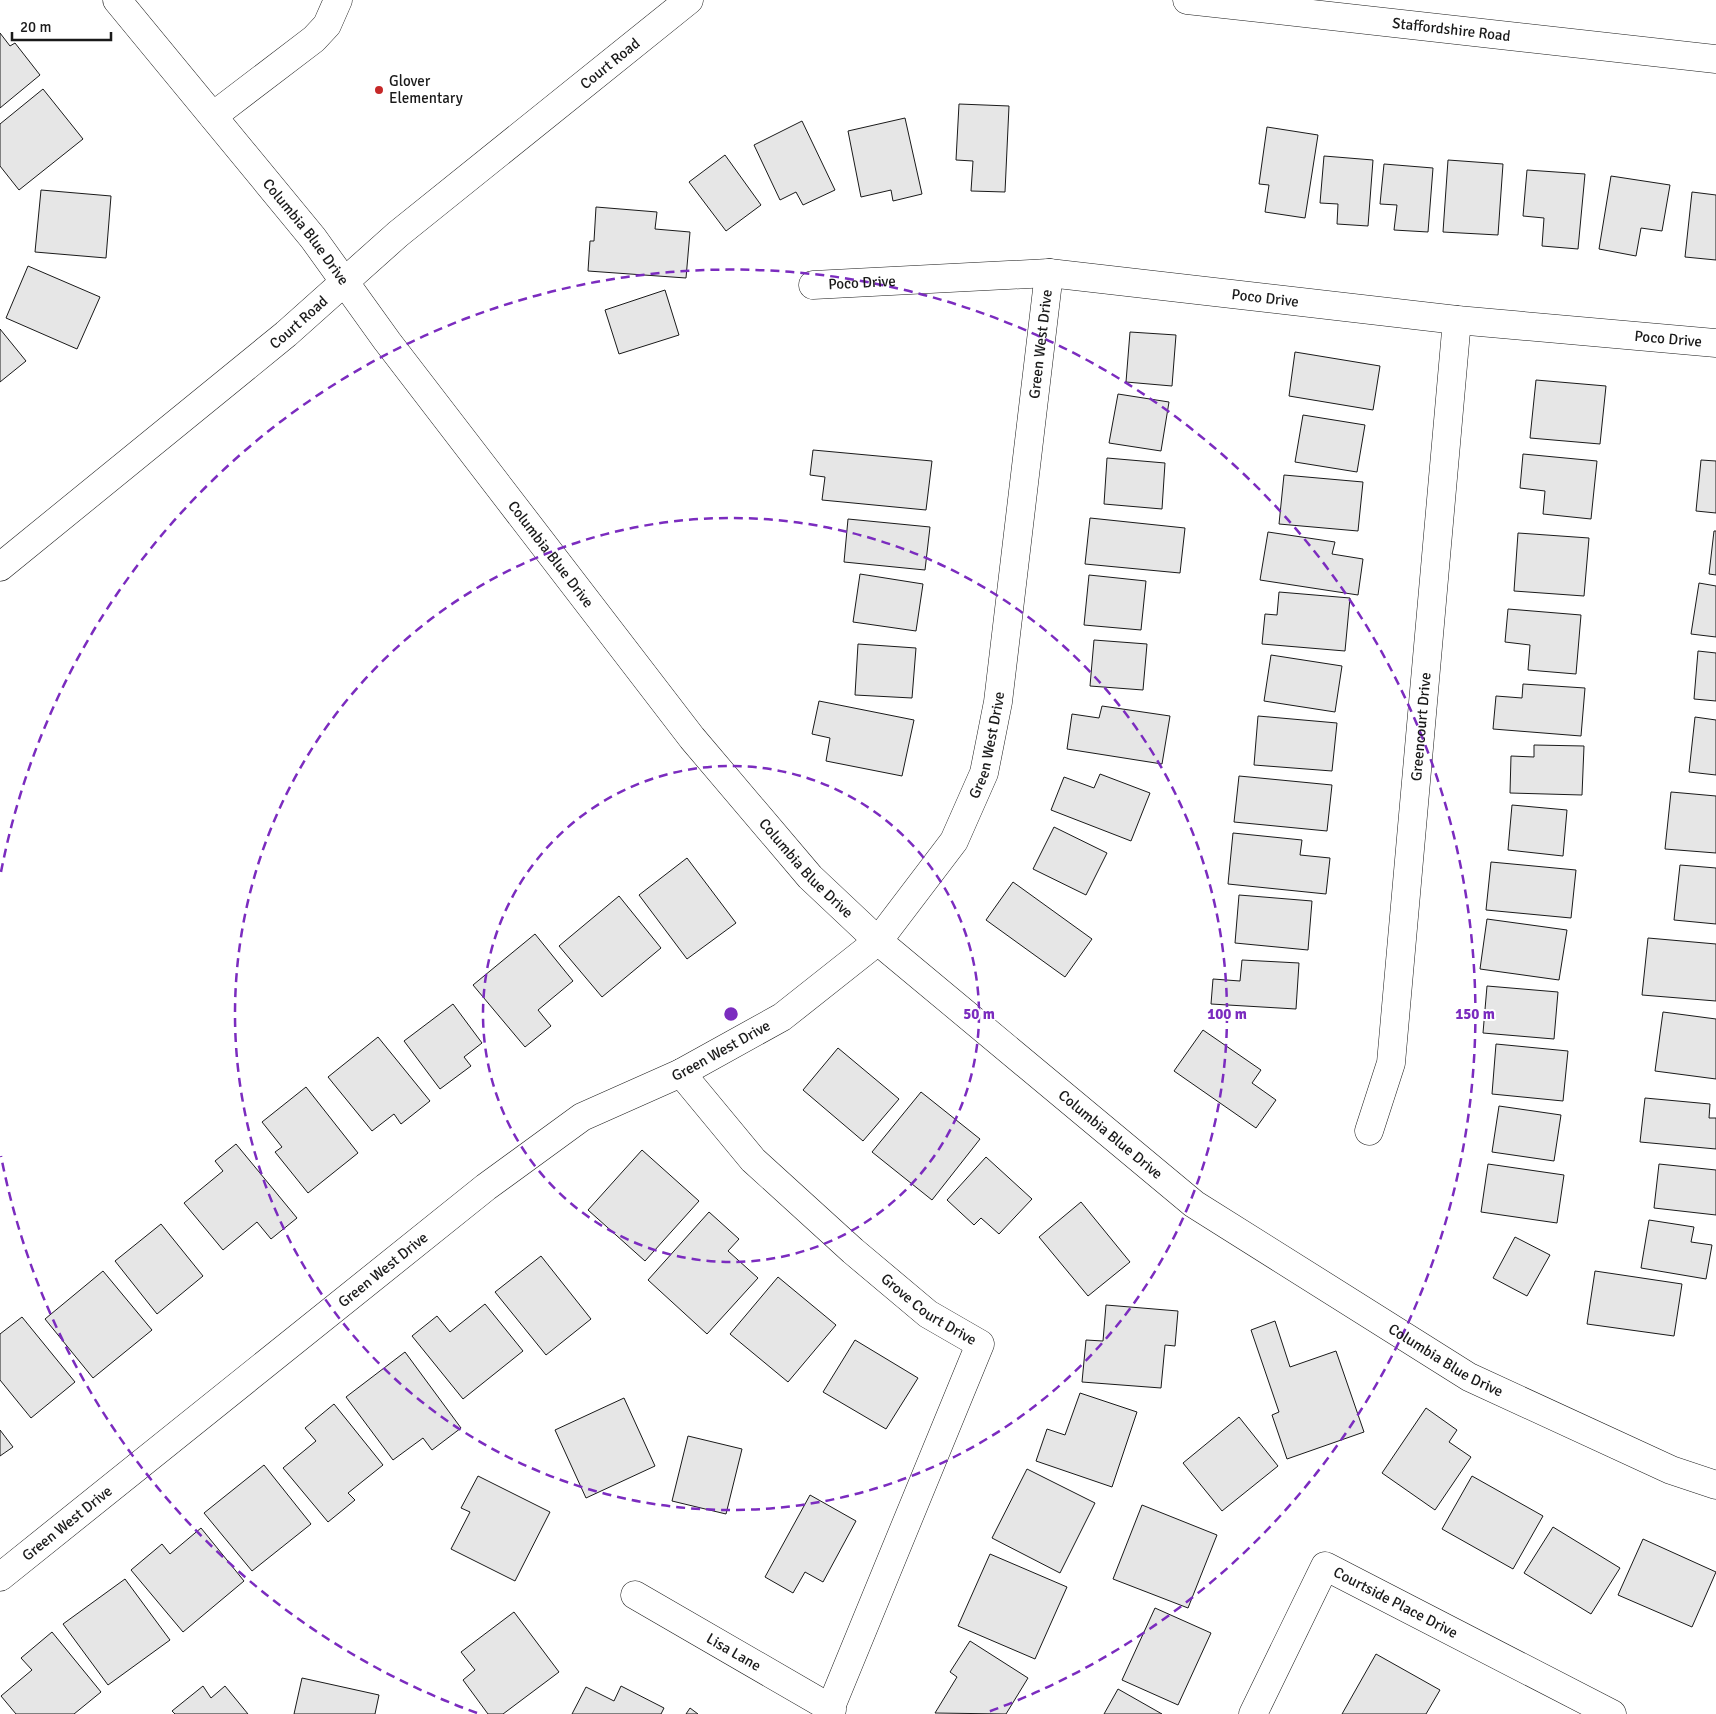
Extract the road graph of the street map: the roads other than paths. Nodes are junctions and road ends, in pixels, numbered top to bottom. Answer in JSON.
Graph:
{"nodes":[{"id":1,"x":117,"y":0,"type":"edge"},
{"id":2,"x":338,"y":0,"type":"edge"},
{"id":3,"x":1187,"y":0,"type":"edge"},
{"id":4,"x":684,"y":1,"type":"edge"},
{"id":5,"x":1716,"y":59,"type":"edge"},
{"id":6,"x":212,"y":116,"type":"junction"},
{"id":7,"x":1049,"y":272,"type":"junction"},
{"id":8,"x":344,"y":282,"type":"junction"},
{"id":9,"x":813,"y":285,"type":"dead end"},
{"id":10,"x":1457,"y":320,"type":"junction"},
{"id":11,"x":1716,"y":344,"type":"edge"},
{"id":12,"x":0,"y":567,"type":"edge"},
{"id":13,"x":878,"y":941,"type":"junction"},
{"id":14,"x":681,"y":1074,"type":"junction"},
{"id":15,"x":1369,"y":1131,"type":"dead end"},
{"id":16,"x":1716,"y":1486,"type":"edge"},
{"id":17,"x":0,"y":1577,"type":"edge"},
{"id":18,"x":635,"y":1595,"type":"dead end"},
{"id":19,"x":830,"y":1711,"type":"edge"},
{"id":20,"x":1253,"y":1714,"type":"edge"},
{"id":21,"x":1612,"y":1714,"type":"edge"}],
"edges":[{"from":1,"to":6,"type":"street","name":"Columbia Blue Drive"},
{"from":2,"to":6,"type":"street"},
{"from":3,"to":5,"type":"street","name":"Staffordshire Road"},
{"from":4,"to":8,"type":"street","name":"Court Road"},
{"from":6,"to":8,"type":"street","name":"Columbia Blue Drive"},
{"from":7,"to":9,"type":"street","name":"Poco Drive"},
{"from":7,"to":10,"type":"street","name":"Poco Drive"},
{"from":7,"to":13,"type":"street","name":"Green West Drive"},
{"from":8,"to":12,"type":"street","name":"Court Road"},
{"from":8,"to":13,"type":"street","name":"Columbia Blue Drive"},
{"from":10,"to":11,"type":"street","name":"Poco Drive"},
{"from":10,"to":15,"type":"street","name":"Greencourt Drive"},
{"from":13,"to":14,"type":"street","name":"Green West Drive"},
{"from":13,"to":16,"type":"street","name":"Columbia Blue Drive"},
{"from":14,"to":17,"type":"street","name":"Green West Drive"},
{"from":14,"to":19,"type":"street","name":"Grove Court Drive"},
{"from":18,"to":19,"type":"street","name":"Lisa Lane"},
{"from":20,"to":21,"type":"street","name":"Courtside Place Drive"}]}
